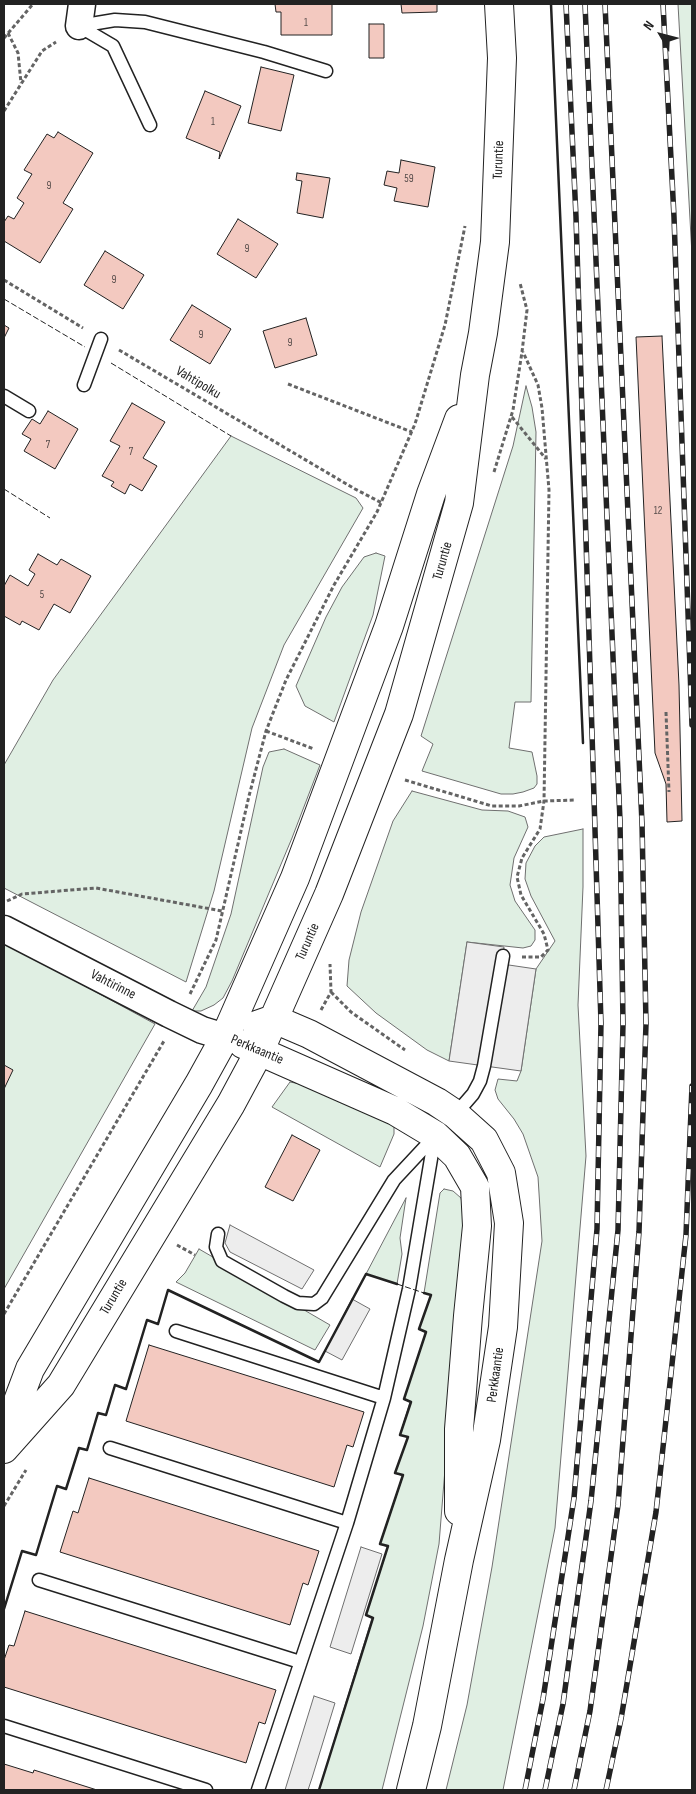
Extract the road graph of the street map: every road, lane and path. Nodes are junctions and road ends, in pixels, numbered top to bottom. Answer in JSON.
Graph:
{"nodes":[{"id":1,"x":33,"y":4,"type":"edge"},
{"id":2,"x":499,"y":4,"type":"edge"},
{"id":3,"x":81,"y":15,"type":"edge"},
{"id":4,"x":8,"y":33,"type":"junction"},
{"id":5,"x":4,"y":37,"type":"edge"},
{"id":6,"x":326,"y":70,"type":"dead end"},
{"id":7,"x":21,"y":84,"type":"junction"},
{"id":8,"x":4,"y":111,"type":"edge"},
{"id":9,"x":150,"y":125,"type":"dead end"},
{"id":10,"x":466,"y":221,"type":"dead end"},
{"id":11,"x":4,"y":280,"type":"edge"},
{"id":12,"x":101,"y":339,"type":"junction"},
{"id":13,"x":522,"y":352,"type":"dead end"},
{"id":14,"x":475,"y":375,"type":"junction"},
{"id":15,"x":84,"y":384,"type":"dead end"},
{"id":16,"x":288,"y":384,"type":"dead end"},
{"id":17,"x":4,"y":396,"type":"edge"},
{"id":18,"x":29,"y":411,"type":"dead end"},
{"id":19,"x":511,"y":416,"type":"dead end"},
{"id":20,"x":412,"y":432,"type":"junction"},
{"id":21,"x":546,"y":460,"type":"junction"},
{"id":22,"x":382,"y":503,"type":"junction"},
{"id":23,"x":666,"y":712,"type":"dead end"},
{"id":24,"x":266,"y":731,"type":"junction"},
{"id":25,"x":320,"y":751,"type":"dead end"},
{"id":26,"x":405,"y":780,"type":"dead end"},
{"id":27,"x":669,"y":792,"type":"dead end"},
{"id":28,"x":576,"y":800,"type":"dead end"},
{"id":29,"x":544,"y":801,"type":"junction"},
{"id":30,"x":4,"y":903,"type":"edge"},
{"id":31,"x":222,"y":911,"type":"junction"},
{"id":32,"x":4,"y":928,"type":"edge"},
{"id":33,"x":503,"y":956,"type":"joint"},
{"id":34,"x":331,"y":992,"type":"dead end"},
{"id":35,"x":186,"y":1002,"type":"dead end"},
{"id":36,"x":274,"y":1019,"type":"junction"},
{"id":37,"x":168,"y":1035,"type":"dead end"},
{"id":38,"x":225,"y":1037,"type":"junction"},
{"id":39,"x":260,"y":1050,"type":"junction"},
{"id":40,"x":406,"y":1051,"type":"dead end"},
{"id":41,"x":455,"y":1114,"type":"junction"},
{"id":42,"x":435,"y":1135,"type":"junction"},
{"id":43,"x":218,"y":1234,"type":"dead end"},
{"id":44,"x":174,"y":1244,"type":"dead end"},
{"id":45,"x":195,"y":1255,"type":"dead end"},
{"id":46,"x":4,"y":1314,"type":"edge"},
{"id":47,"x":176,"y":1330,"type":"dead end"},
{"id":48,"x":384,"y":1398,"type":"junction"},
{"id":49,"x":4,"y":1438,"type":"edge"},
{"id":50,"x":110,"y":1448,"type":"dead end"},
{"id":51,"x":4,"y":1449,"type":"edge"},
{"id":52,"x":347,"y":1523,"type":"junction"},
{"id":53,"x":460,"y":1560,"type":"junction"},
{"id":54,"x":39,"y":1580,"type":"dead end"},
{"id":55,"x":300,"y":1662,"type":"junction"},
{"id":56,"x":4,"y":1726,"type":"edge"},
{"id":57,"x":206,"y":1790,"type":"edge"},
{"id":58,"x":258,"y":1790,"type":"edge"},
{"id":59,"x":411,"y":1790,"type":"edge"}],
"edges":[{"from":1,"to":4,"type":"path"},
{"from":2,"to":14,"type":"main road","name":"Turuntie"},
{"from":3,"to":6,"type":"lane"},
{"from":3,"to":7,"type":"path"},
{"from":3,"to":9,"type":"lane"},
{"from":4,"to":5,"type":"path"},
{"from":4,"to":7,"type":"path"},
{"from":7,"to":8,"type":"path"},
{"from":10,"to":20,"type":"path"},
{"from":11,"to":12,"type":"path","name":"Vahtipolku"},
{"from":12,"to":15,"type":"lane"},
{"from":12,"to":22,"type":"path","name":"Vahtipolku"},
{"from":13,"to":21,"type":"path"},
{"from":14,"to":36,"type":"main road","name":"Turuntie"},
{"from":14,"to":38,"type":"main road","name":"Turuntie"},
{"from":16,"to":20,"type":"path"},
{"from":17,"to":18,"type":"lane"},
{"from":19,"to":21,"type":"path"},
{"from":20,"to":22,"type":"path"},
{"from":21,"to":29,"type":"path"},
{"from":22,"to":24,"type":"path"},
{"from":23,"to":27,"type":"path"},
{"from":24,"to":25,"type":"path"},
{"from":24,"to":31,"type":"path"},
{"from":26,"to":29,"type":"path"},
{"from":28,"to":29,"type":"path"},
{"from":29,"to":33,"type":"path"},
{"from":30,"to":31,"type":"path"},
{"from":31,"to":35,"type":"path"},
{"from":32,"to":38,"type":"street","name":"Vahtirinne"},
{"from":33,"to":41,"type":"lane"},
{"from":34,"to":40,"type":"path"},
{"from":36,"to":38,"type":"main road","name":"Perkkaantie"},
{"from":36,"to":39,"type":"main road","name":"Turuntie"},
{"from":36,"to":41,"type":"main road","name":"Perkkaantie"},
{"from":37,"to":46,"type":"path"},
{"from":38,"to":39,"type":"main road","name":"Perkkaantie"},
{"from":38,"to":49,"type":"main road","name":"Turuntie"},
{"from":39,"to":42,"type":"main road","name":"Perkkaantie"},
{"from":39,"to":51,"type":"main road","name":"Turuntie"},
{"from":41,"to":42,"type":"lane"},
{"from":41,"to":53,"type":"main road","name":"Perkkaantie"},
{"from":42,"to":43,"type":"lane"},
{"from":42,"to":48,"type":"lane"},
{"from":42,"to":53,"type":"main road","name":"Perkkaantie"},
{"from":44,"to":45,"type":"path"},
{"from":47,"to":48,"type":"lane"},
{"from":48,"to":52,"type":"lane"},
{"from":50,"to":52,"type":"lane"},
{"from":52,"to":55,"type":"lane"},
{"from":53,"to":59,"type":"main road","name":"Perkkaantie"},
{"from":54,"to":55,"type":"lane"},
{"from":55,"to":58,"type":"lane"},
{"from":56,"to":57,"type":"lane"}]}
